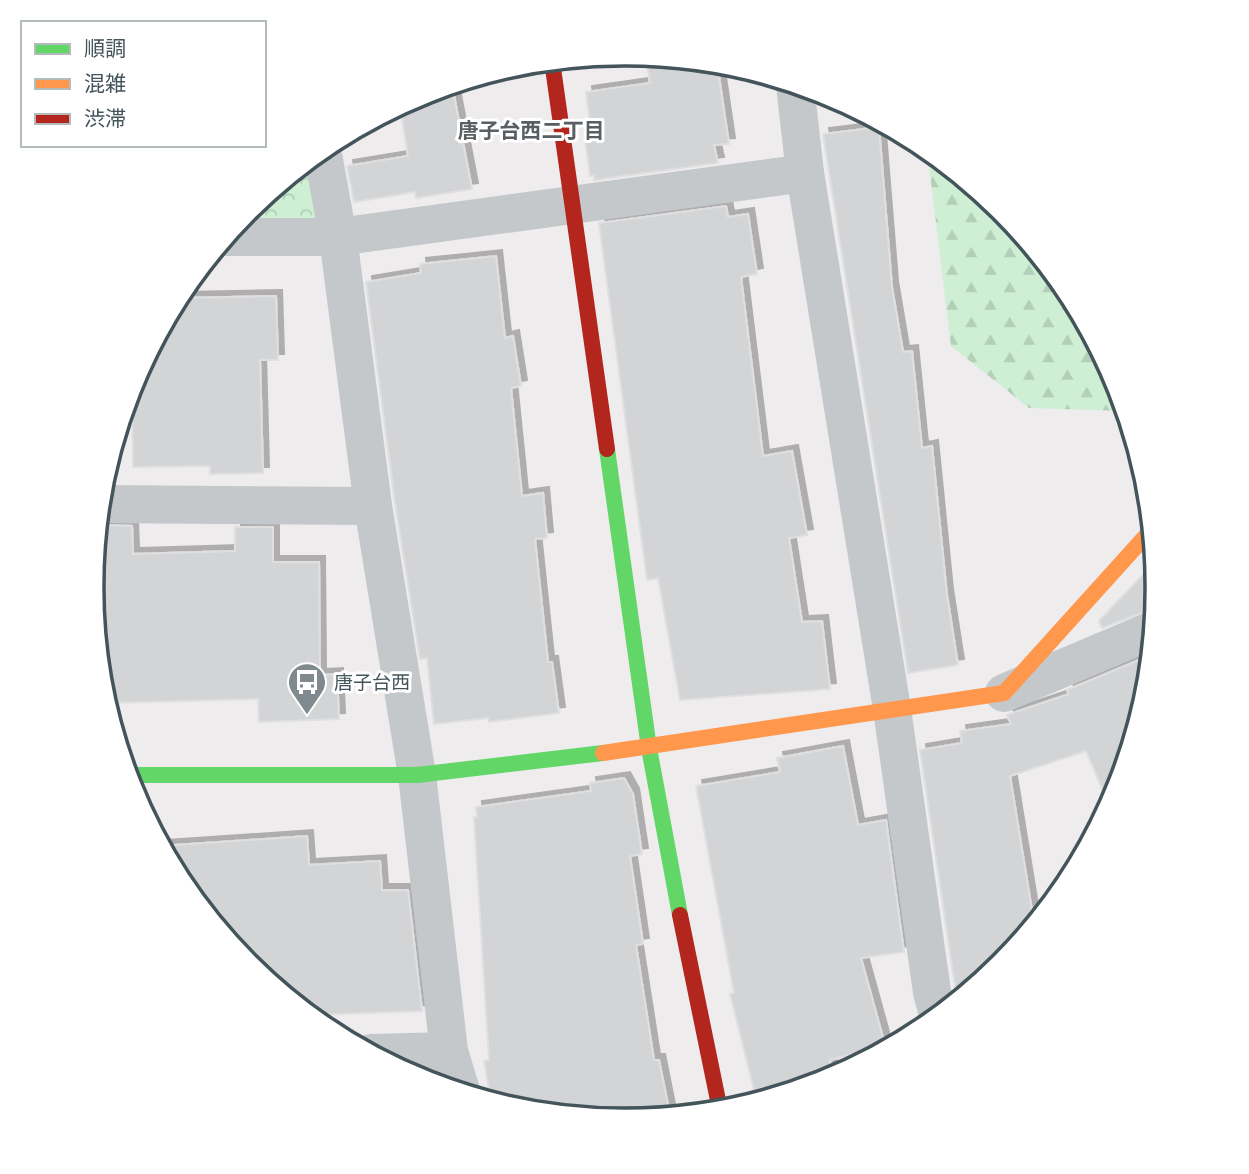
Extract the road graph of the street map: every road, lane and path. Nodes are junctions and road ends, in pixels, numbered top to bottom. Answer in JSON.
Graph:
{"nodes":[{"id":1,"x":553,"y":72,"type":"edge"},
{"id":2,"x":796,"y":96,"type":"edge"},
{"id":3,"x":324,"y":162,"type":"edge"},
{"id":4,"x":805,"y":173,"type":"junction"},
{"id":5,"x":570,"y":204,"type":"junction"},
{"id":6,"x":239,"y":237,"type":"edge"},
{"id":7,"x":338,"y":237,"type":"junction"},
{"id":8,"x":111,"y":504,"type":"edge"},
{"id":9,"x":373,"y":506,"type":"junction"},
{"id":10,"x":1143,"y":539,"type":"edge"},
{"id":11,"x":1143,"y":634,"type":"edge"},
{"id":12,"x":1004,"y":693,"type":"junction"},
{"id":13,"x":892,"y":709,"type":"junction"},
{"id":14,"x":649,"y":748,"type":"junction"},
{"id":15,"x":140,"y":775,"type":"edge"},
{"id":16,"x":417,"y":775,"type":"junction"},
{"id":17,"x":935,"y":1004,"type":"edge"},
{"id":18,"x":449,"y":1051,"type":"junction"},
{"id":19,"x":391,"y":1052,"type":"edge"},
{"id":20,"x":458,"y":1080,"type":"edge"},
{"id":21,"x":717,"y":1099,"type":"edge"}],
"edges":[{"from":1,"to":5,"type":"street"},
{"from":2,"to":4,"type":"street"},
{"from":3,"to":7,"type":"street"},
{"from":4,"to":5,"type":"street"},
{"from":4,"to":13,"type":"street"},
{"from":5,"to":7,"type":"street"},
{"from":5,"to":14,"type":"street"},
{"from":6,"to":7,"type":"street"},
{"from":7,"to":9,"type":"street"},
{"from":8,"to":9,"type":"street"},
{"from":9,"to":16,"type":"street"},
{"from":10,"to":12,"type":"street"},
{"from":11,"to":12,"type":"street"},
{"from":12,"to":13,"type":"street"},
{"from":13,"to":14,"type":"street"},
{"from":13,"to":17,"type":"street"},
{"from":14,"to":16,"type":"street"},
{"from":14,"to":21,"type":"street"},
{"from":15,"to":16,"type":"street"},
{"from":16,"to":18,"type":"street"},
{"from":18,"to":19,"type":"street"},
{"from":18,"to":20,"type":"street"}]}
